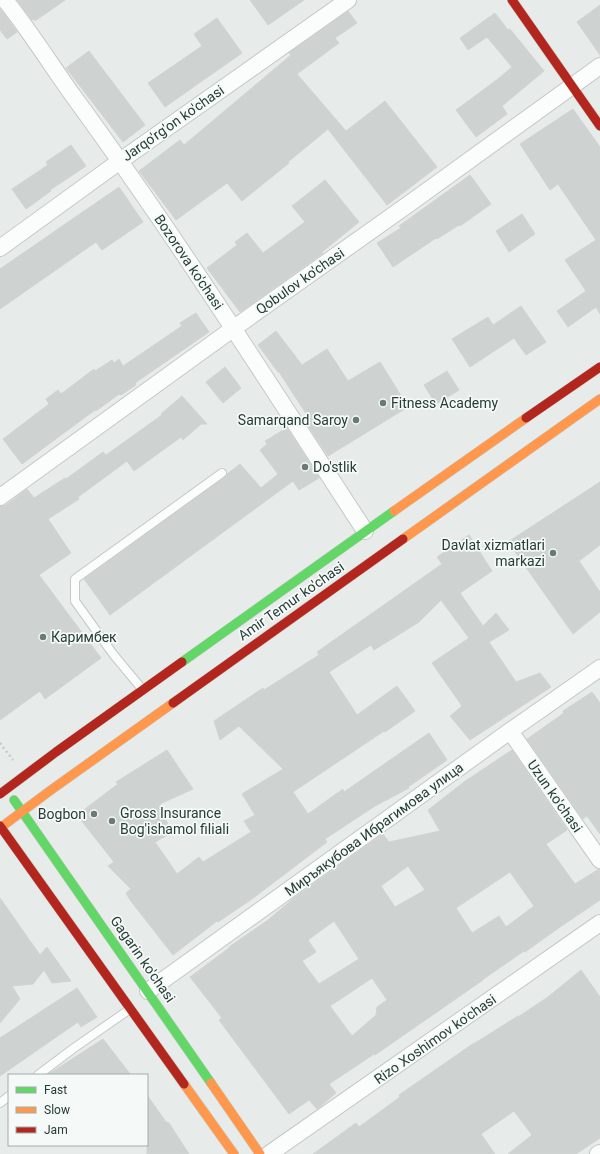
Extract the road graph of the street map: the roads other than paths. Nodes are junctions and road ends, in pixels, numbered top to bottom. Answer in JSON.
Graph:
{"nodes":[{"id":1,"x":5,"y":0,"type":"edge"},
{"id":2,"x":348,"y":0,"type":"edge"},
{"id":3,"x":512,"y":0,"type":"edge"},
{"id":4,"x":600,"y":66,"type":"edge"},
{"id":5,"x":572,"y":86,"type":"junction"},
{"id":6,"x":600,"y":126,"type":"edge"},
{"id":7,"x":120,"y":161,"type":"junction"},
{"id":8,"x":0,"y":248,"type":"edge"},
{"id":9,"x":234,"y":328,"type":"junction"},
{"id":10,"x":600,"y":367,"type":"edge"},
{"id":11,"x":600,"y":399,"type":"edge"},
{"id":12,"x":222,"y":473,"type":"dead end"},
{"id":13,"x":0,"y":497,"type":"edge"},
{"id":14,"x":365,"y":531,"type":"junction"},
{"id":15,"x":600,"y":668,"type":"edge"},
{"id":16,"x":143,"y":690,"type":"junction"},
{"id":17,"x":510,"y":731,"type":"junction"},
{"id":18,"x":0,"y":781,"type":"edge"},
{"id":19,"x":3,"y":791,"type":"edge"},
{"id":20,"x":22,"y":811,"type":"junction"},
{"id":21,"x":0,"y":827,"type":"edge"},
{"id":22,"x":600,"y":860,"type":"edge"},
{"id":23,"x":600,"y":923,"type":"edge"},
{"id":24,"x":148,"y":991,"type":"junction"},
{"id":25,"x":131,"y":1009,"type":"junction"},
{"id":26,"x":39,"y":1074,"type":"edge"},
{"id":27,"x":8,"y":1097,"type":"edge"},
{"id":28,"x":0,"y":1103,"type":"edge"},
{"id":29,"x":234,"y":1154,"type":"edge"},
{"id":30,"x":260,"y":1154,"type":"edge"},
{"id":31,"x":269,"y":1154,"type":"edge"}],
"edges":[{"from":1,"to":7,"type":"street","name":"Bozorova ko'chasi"},
{"from":2,"to":7,"type":"street","name":"Jarqo'rg'on ko'chasi"},
{"from":3,"to":5,"type":"main road"},
{"from":4,"to":5,"type":"street","name":"Qobulov ko'chasi"},
{"from":5,"to":6,"type":"main road"},
{"from":5,"to":9,"type":"street","name":"Qobulov ko'chasi"},
{"from":7,"to":8,"type":"street","name":"Jarqo'rg'on ko'chasi"},
{"from":7,"to":9,"type":"street","name":"Bozorova ko'chasi"},
{"from":9,"to":13,"type":"street","name":"Qobulov ko'chasi"},
{"from":9,"to":14,"type":"street","name":"Bozorova ko'chasi"},
{"from":10,"to":14,"type":"main road","name":"Amir Temur ko'chasi"},
{"from":11,"to":20,"type":"main road","name":"Amir Temur ko'chasi"},
{"from":12,"to":16,"type":"lane"},
{"from":14,"to":16,"type":"main road","name":"Amir Temur ko'chasi"},
{"from":15,"to":17,"type":"street","name":"Миръякубова Ибрагимова улица"},
{"from":16,"to":19,"type":"main road","name":"Amir Temur ko'chasi"},
{"from":17,"to":22,"type":"street","name":"Uzun ko'chasi"},
{"from":17,"to":24,"type":"street","name":"Миръякубова Ибрагимова улица"},
{"from":18,"to":19,"type":"main road","name":"Gagarin ko'chasi"},
{"from":19,"to":20,"type":"main road","name":"Gagarin ko'chasi"},
{"from":20,"to":21,"type":"main road","name":"Amir Temur ko'chasi"},
{"from":20,"to":24,"type":"main road","name":"Gagarin ko'chasi"},
{"from":21,"to":25,"type":"main road"},
{"from":23,"to":31,"type":"street","name":"Rizo Xoshimov ko'chasi"},
{"from":24,"to":30,"type":"main road","name":"Gagarin ko'chasi"},
{"from":25,"to":26,"type":"lane"},
{"from":25,"to":29,"type":"main road"},
{"from":27,"to":28,"type":"lane"}]}
